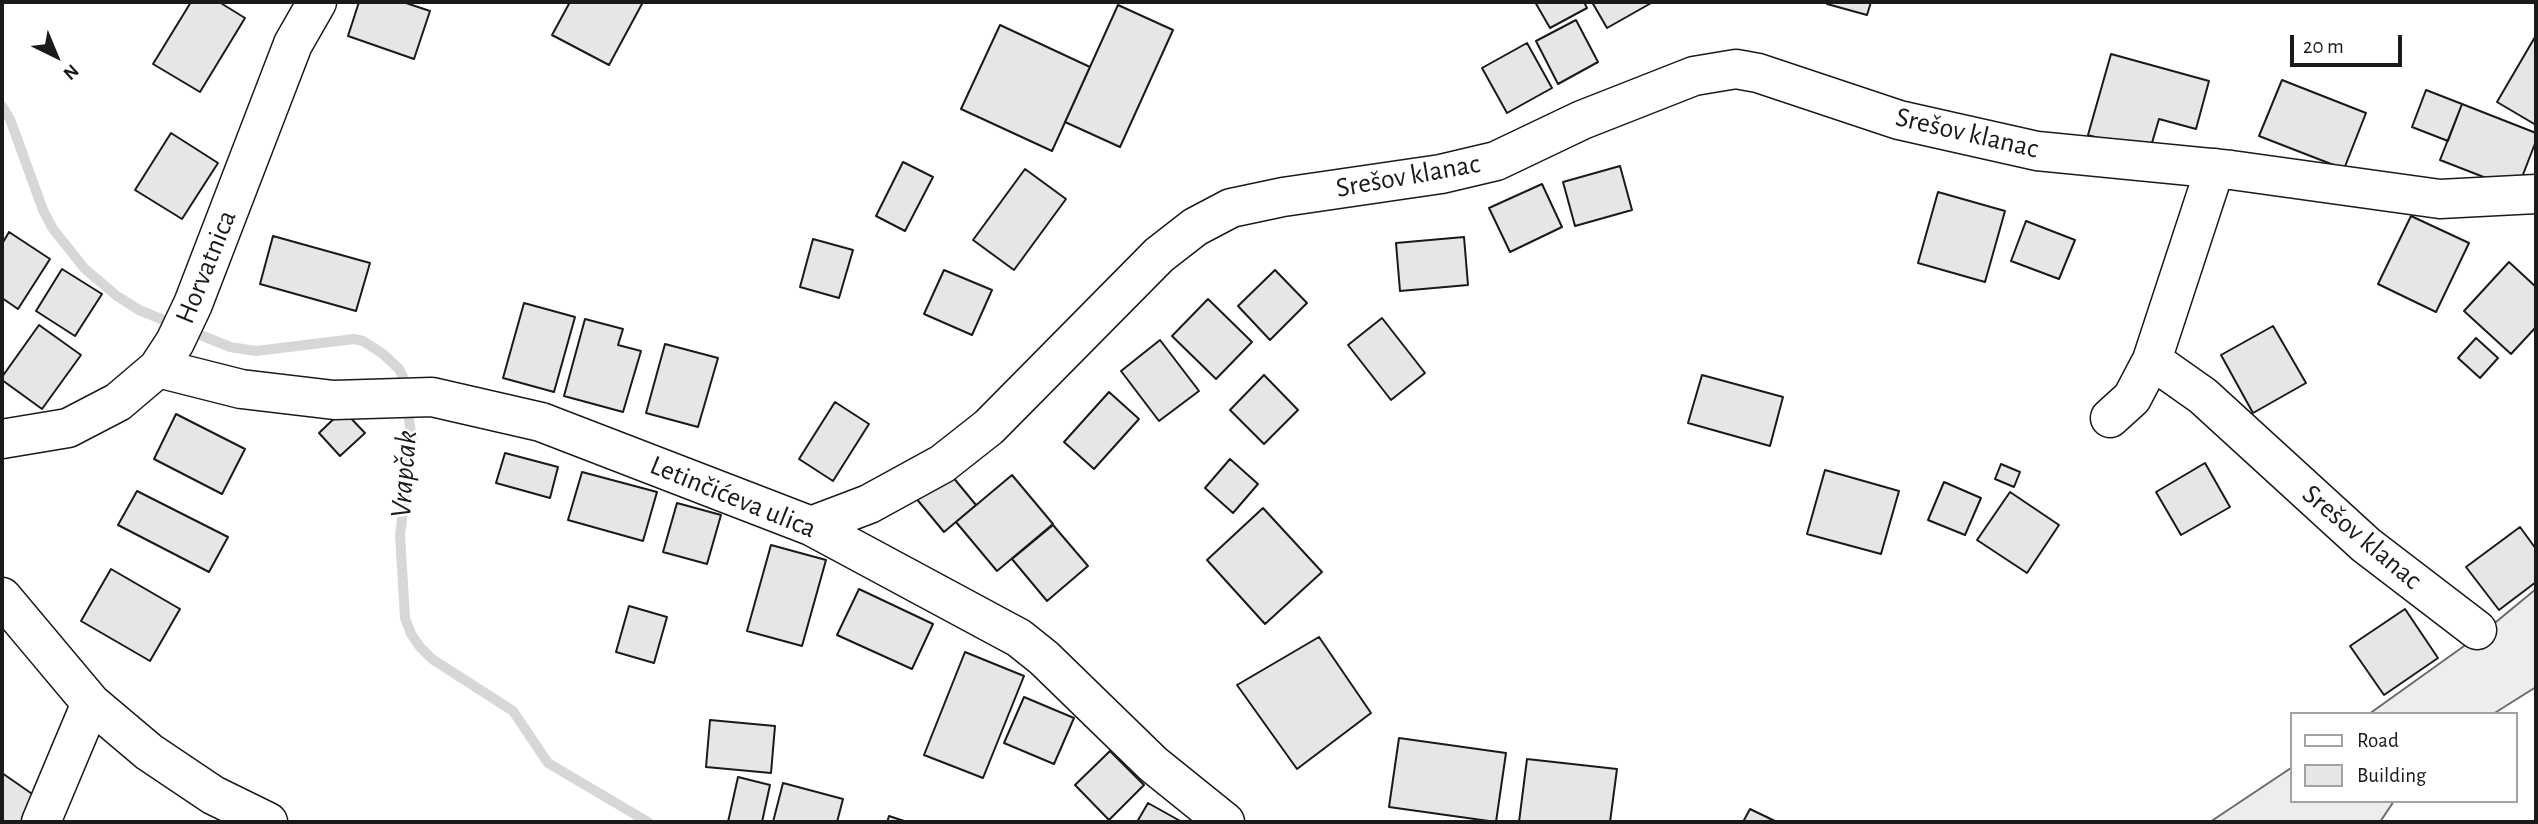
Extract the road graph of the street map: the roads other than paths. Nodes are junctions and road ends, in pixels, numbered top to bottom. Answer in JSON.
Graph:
{"nodes":[{"id":1,"x":317,"y":2,"type":"edge"},
{"id":2,"x":2215,"y":168,"type":"junction"},
{"id":3,"x":2536,"y":194,"type":"edge"},
{"id":4,"x":166,"y":355,"type":"junction"},
{"id":5,"x":2152,"y":360,"type":"junction"},
{"id":6,"x":2110,"y":418,"type":"dead end"},
{"id":7,"x":2,"y":439,"type":"edge"},
{"id":8,"x":811,"y":526,"type":"junction"},
{"id":9,"x":2,"y":597,"type":"edge"},
{"id":10,"x":2477,"y":630,"type":"dead end"},
{"id":11,"x":92,"y":703,"type":"junction"},
{"id":12,"x":41,"y":822,"type":"edge"},
{"id":13,"x":268,"y":822,"type":"edge"},
{"id":14,"x":1225,"y":822,"type":"edge"}],
"edges":[{"from":1,"to":4,"type":"street","name":"Horvatnica"},
{"from":2,"to":3,"type":"street","name":"Srešov klanac"},
{"from":2,"to":5,"type":"street"},
{"from":2,"to":8,"type":"street","name":"Srešov klanac"},
{"from":4,"to":7,"type":"street","name":"Horvatnica"},
{"from":4,"to":8,"type":"street","name":"Letinčićeva ulica"},
{"from":5,"to":6,"type":"street"},
{"from":5,"to":10,"type":"street","name":"Srešov klanac"},
{"from":8,"to":14,"type":"street","name":"Letinčićeva ulica"},
{"from":9,"to":11,"type":"street"},
{"from":11,"to":12,"type":"street"},
{"from":11,"to":13,"type":"street"}]}
